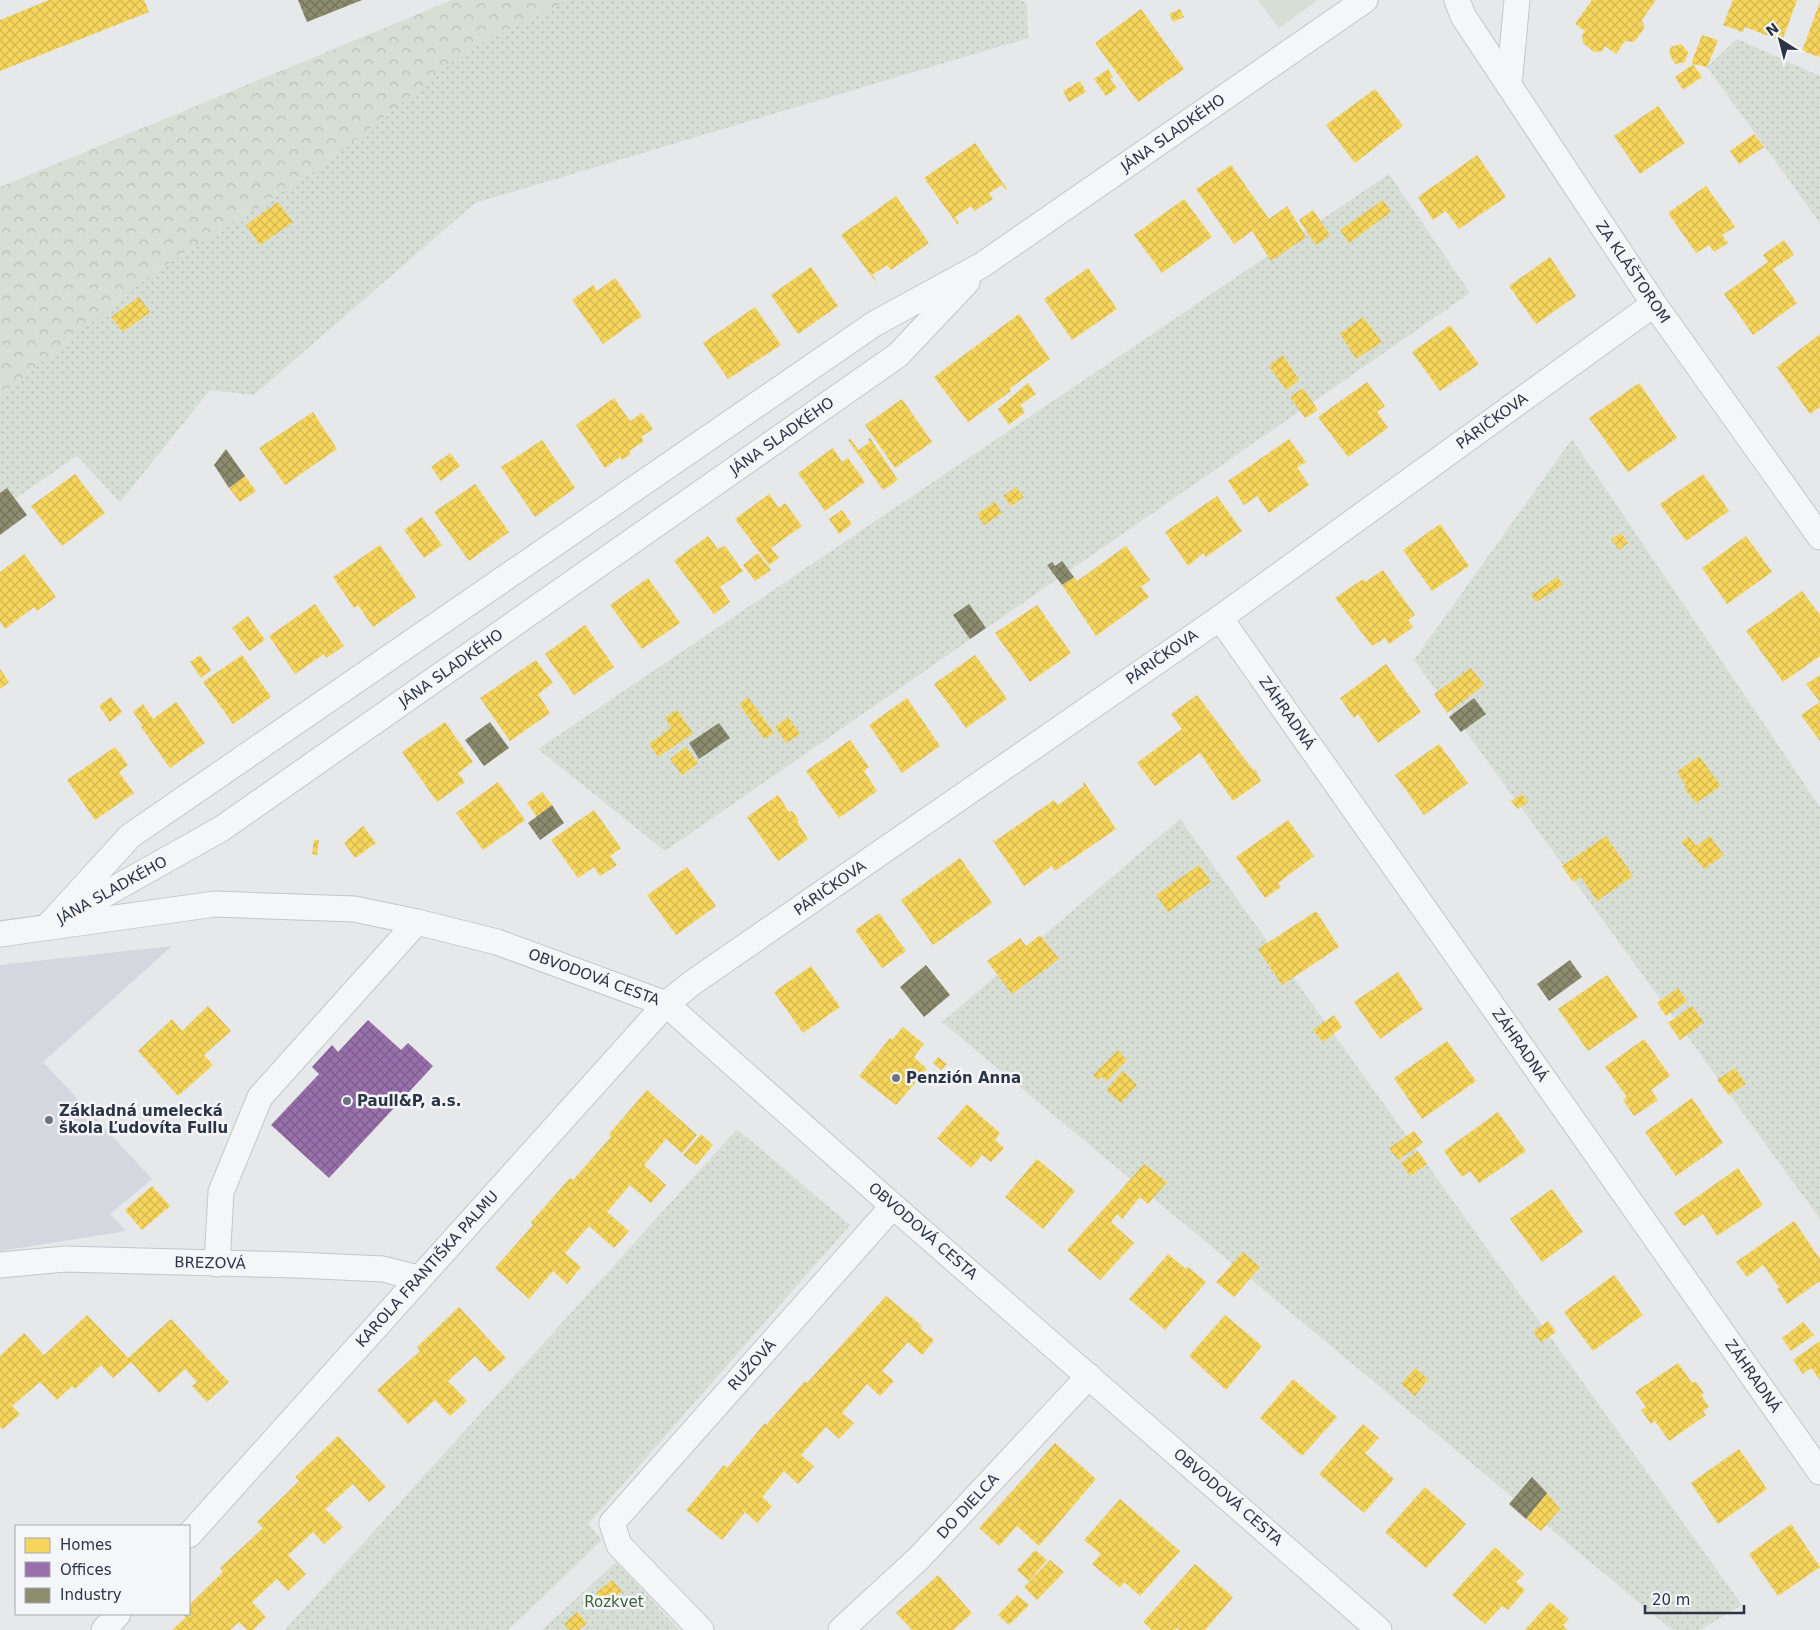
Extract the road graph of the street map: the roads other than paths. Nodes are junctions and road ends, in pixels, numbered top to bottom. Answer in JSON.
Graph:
{"nodes":[{"id":1,"x":1365,"y":0,"type":"edge"},
{"id":2,"x":1457,"y":0,"type":"edge"},
{"id":3,"x":1518,"y":0,"type":"edge"},
{"id":4,"x":1509,"y":85,"type":"junction"},
{"id":5,"x":982,"y":265,"type":"junction"},
{"id":6,"x":1654,"y":304,"type":"junction"},
{"id":7,"x":1820,"y":537,"type":"edge"},
{"id":8,"x":1220,"y":618,"type":"junction"},
{"id":9,"x":417,"y":922,"type":"junction"},
{"id":10,"x":47,"y":927,"type":"junction"},
{"id":11,"x":0,"y":934,"type":"edge"},
{"id":12,"x":666,"y":1004,"type":"junction"},
{"id":13,"x":894,"y":1206,"type":"junction"},
{"id":14,"x":217,"y":1264,"type":"junction"},
{"id":15,"x":0,"y":1265,"type":"edge"},
{"id":16,"x":418,"y":1278,"type":"junction"},
{"id":17,"x":1089,"y":1376,"type":"junction"},
{"id":18,"x":1820,"y":1472,"type":"edge"},
{"id":19,"x":190,"y":1534,"type":"edge"},
{"id":20,"x":117,"y":1615,"type":"edge"},
{"id":21,"x":104,"y":1630,"type":"edge"},
{"id":22,"x":701,"y":1630,"type":"edge"},
{"id":23,"x":842,"y":1630,"type":"edge"},
{"id":24,"x":1379,"y":1630,"type":"edge"}],
"edges":[{"from":1,"to":5,"type":"street","name":"JÁNA SLADKÉHO"},
{"from":2,"to":4,"type":"street","name":"ZA KLÁŠTOROM"},
{"from":3,"to":4,"type":"street"},
{"from":4,"to":6,"type":"street","name":"ZA KLÁŠTOROM"},
{"from":5,"to":10,"type":"street","name":"JÁNA SLADKÉHO"},
{"from":5,"to":10,"type":"street","name":"JÁNA SLADKÉHO"},
{"from":6,"to":7,"type":"street","name":"ZA KLÁŠTOROM"},
{"from":6,"to":8,"type":"street","name":"PÁRIČKOVA"},
{"from":8,"to":12,"type":"street","name":"PÁRIČKOVA"},
{"from":8,"to":18,"type":"street","name":"ZÁHRADNÁ"},
{"from":9,"to":10,"type":"street","name":"OBVODOVÁ CESTA"},
{"from":9,"to":12,"type":"street","name":"OBVODOVÁ CESTA"},
{"from":9,"to":14,"type":"street"},
{"from":10,"to":11,"type":"street","name":"OBVODOVÁ CESTA"},
{"from":12,"to":13,"type":"street","name":"OBVODOVÁ CESTA"},
{"from":12,"to":16,"type":"street","name":"KAROLA FRANTIŠKA PALMU"},
{"from":13,"to":17,"type":"street","name":"OBVODOVÁ CESTA"},
{"from":13,"to":22,"type":"street","name":"RUŽOVÁ"},
{"from":14,"to":15,"type":"street","name":"BREZOVÁ"},
{"from":14,"to":16,"type":"street","name":"BREZOVÁ"},
{"from":16,"to":19,"type":"street","name":"KAROLA FRANTIŠKA PALMU"},
{"from":17,"to":23,"type":"street","name":"DO DIELCA"},
{"from":17,"to":24,"type":"street","name":"OBVODOVÁ CESTA"},
{"from":20,"to":21,"type":"street"}]}
